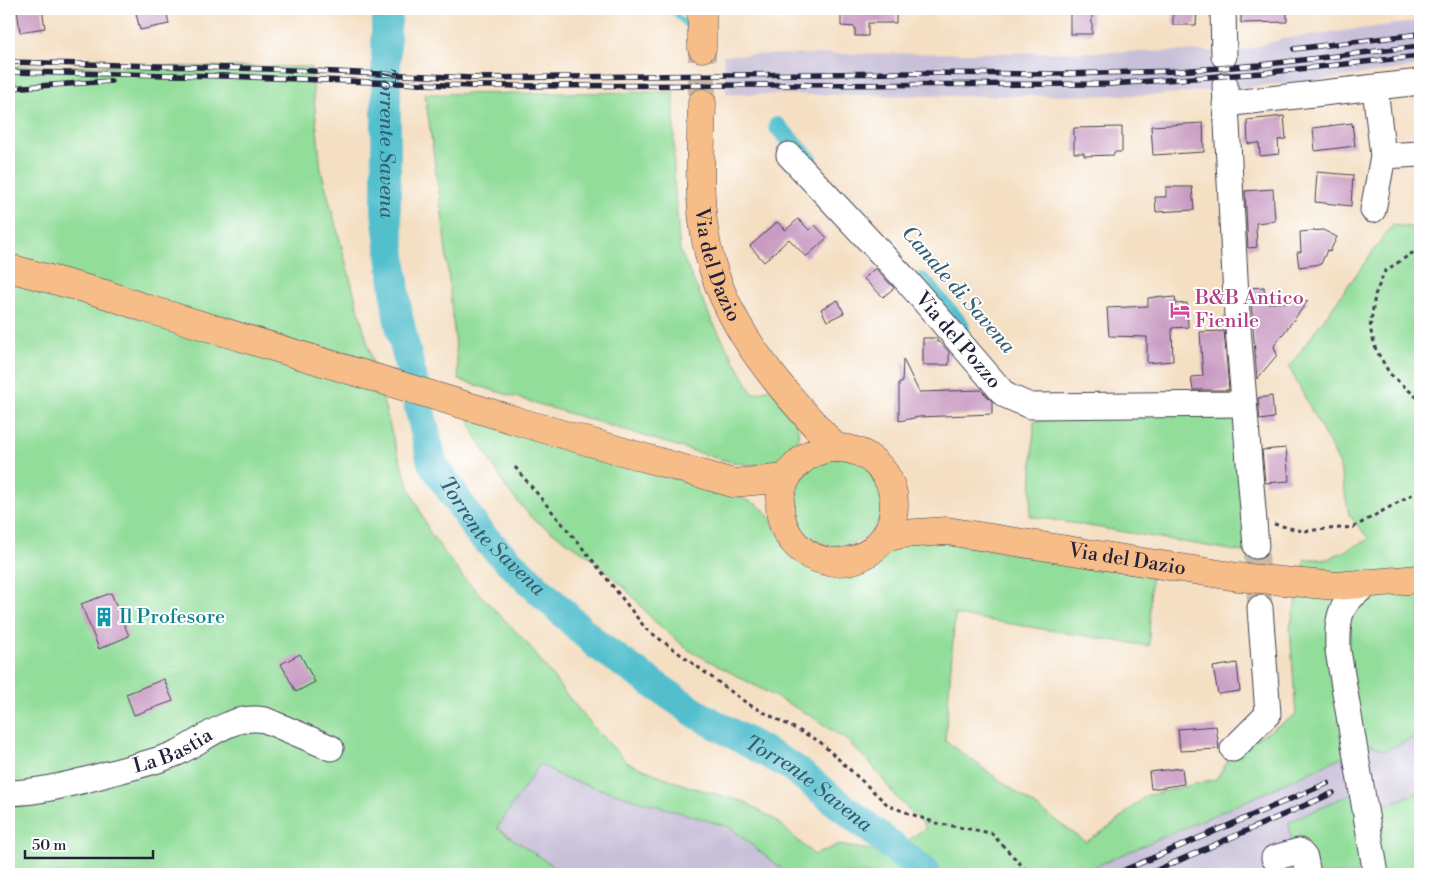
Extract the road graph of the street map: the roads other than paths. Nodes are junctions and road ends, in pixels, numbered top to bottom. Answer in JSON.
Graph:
{"nodes":[{"id":1,"x":702,"y":9,"type":"edge"},
{"id":2,"x":1223,"y":9,"type":"edge"},
{"id":3,"x":702,"y":48,"type":"tunnel mouth"},
{"id":4,"x":1224,"y":56,"type":"dead end"},
{"id":5,"x":1420,"y":82,"type":"edge"},
{"id":6,"x":1374,"y":88,"type":"junction"},
{"id":7,"x":702,"y":103,"type":"tunnel mouth"},
{"id":8,"x":1382,"y":150,"type":"junction"},
{"id":9,"x":1420,"y":154,"type":"edge"},
{"id":10,"x":788,"y":155,"type":"dead end"},
{"id":11,"x":1373,"y":210,"type":"dead end"},
{"id":12,"x":9,"y":268,"type":"edge"},
{"id":13,"x":796,"y":404,"type":"junction"},
{"id":14,"x":1243,"y":404,"type":"junction"},
{"id":15,"x":836,"y":448,"type":"junction"},
{"id":16,"x":794,"y":468,"type":"junction"},
{"id":17,"x":733,"y":483,"type":"junction"},
{"id":18,"x":894,"y":496,"type":"junction"},
{"id":19,"x":780,"y":516,"type":"junction"},
{"id":20,"x":947,"y":530,"type":"junction"},
{"id":21,"x":884,"y":538,"type":"junction"},
{"id":22,"x":1256,"y":546,"type":"tunnel mouth"},
{"id":23,"x":1420,"y":579,"type":"edge"},
{"id":24,"x":1308,"y":583,"type":"junction"},
{"id":25,"x":1370,"y":583,"type":"junction"},
{"id":26,"x":1260,"y":608,"type":"tunnel mouth"},
{"id":27,"x":1337,"y":621,"type":"junction"},
{"id":28,"x":331,"y":748,"type":"dead end"},
{"id":29,"x":1233,"y":749,"type":"dead end"},
{"id":30,"x":9,"y":793,"type":"edge"},
{"id":31,"x":1274,"y":858,"type":"dead end"},
{"id":32,"x":1308,"y":874,"type":"edge"},
{"id":33,"x":1376,"y":874,"type":"edge"}],
"edges":[{"from":1,"to":3,"type":"main road"},
{"from":2,"to":4,"type":"street"},
{"from":5,"to":6,"type":"street"},
{"from":6,"to":8,"type":"street"},
{"from":6,"to":14,"type":"street"},
{"from":7,"to":13,"type":"main road","name":"Via del Dazio"},
{"from":8,"to":9,"type":"street"},
{"from":8,"to":11,"type":"street"},
{"from":10,"to":14,"type":"street","name":"Via del Pozzo"},
{"from":12,"to":17,"type":"main road"},
{"from":13,"to":15,"type":"main road","name":"Via del Dazio"},
{"from":13,"to":16,"type":"main road","name":"Via del Dazio"},
{"from":14,"to":22,"type":"street"},
{"from":15,"to":16,"type":"main road","name":"Via del Dazio"},
{"from":15,"to":18,"type":"main road","name":"Via del Dazio"},
{"from":16,"to":17,"type":"main road"},
{"from":16,"to":19,"type":"main road","name":"Via del Dazio"},
{"from":17,"to":19,"type":"main road"},
{"from":18,"to":20,"type":"main road","name":"Via del Dazio"},
{"from":18,"to":21,"type":"main road","name":"Via del Dazio"},
{"from":19,"to":21,"type":"main road","name":"Via del Dazio"},
{"from":20,"to":21,"type":"main road","name":"Via del Dazio"},
{"from":20,"to":24,"type":"main road","name":"Via del Dazio"},
{"from":23,"to":25,"type":"main road","name":"Via del Dazio"},
{"from":24,"to":25,"type":"main road","name":"Via del Dazio"},
{"from":24,"to":27,"type":"street"},
{"from":25,"to":27,"type":"street"},
{"from":26,"to":29,"type":"street"},
{"from":27,"to":33,"type":"street"},
{"from":28,"to":30,"type":"street","name":"La Bastia"},
{"from":31,"to":32,"type":"street"}]}
